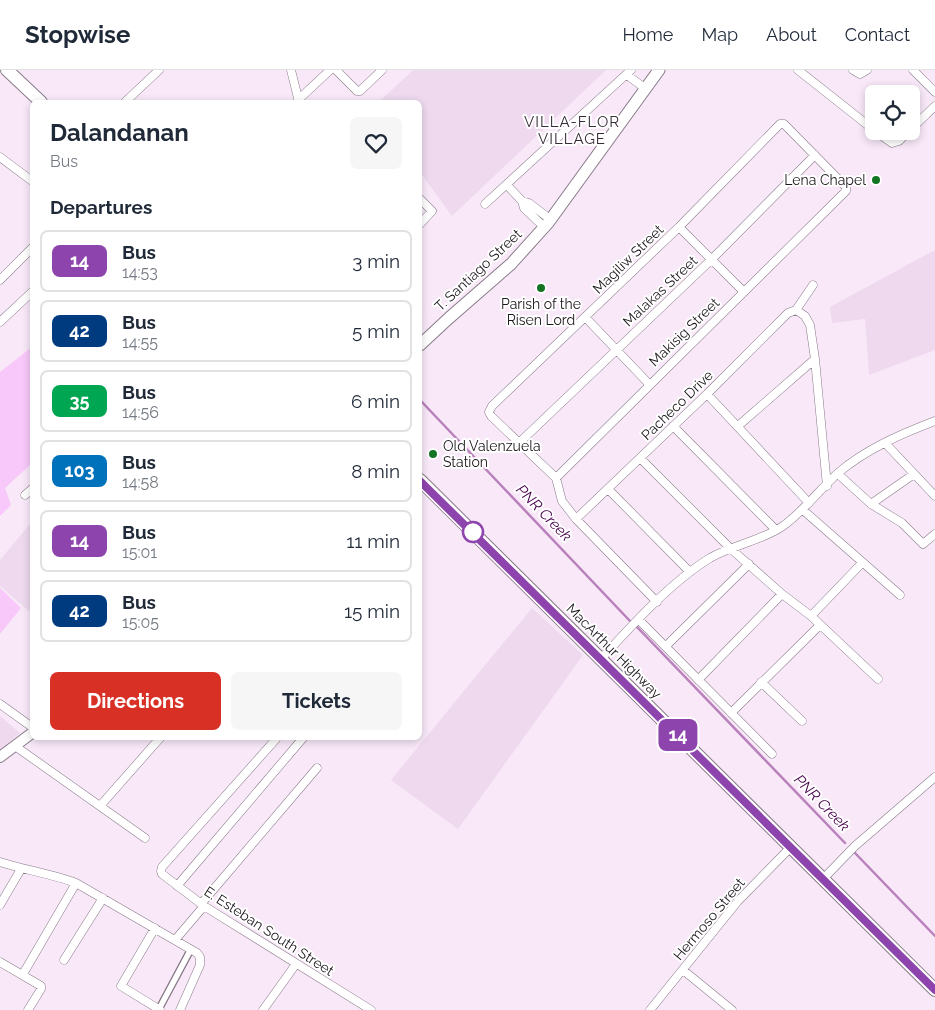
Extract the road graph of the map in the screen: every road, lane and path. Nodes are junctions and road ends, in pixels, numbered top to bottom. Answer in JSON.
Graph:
{"nodes":[{"id":1,"x":159,"y":70,"type":"edge"},
{"id":2,"x":291,"y":70,"type":"edge"},
{"id":3,"x":330,"y":70,"type":"edge"},
{"id":4,"x":336,"y":70,"type":"edge"},
{"id":5,"x":382,"y":70,"type":"edge"},
{"id":6,"x":659,"y":70,"type":"edge"},
{"id":7,"x":798,"y":70,"type":"edge"},
{"id":8,"x":853,"y":70,"type":"edge"},
{"id":9,"x":867,"y":70,"type":"edge"},
{"id":10,"x":913,"y":70,"type":"edge"},
{"id":11,"x":5,"y":72,"type":"edge"},
{"id":12,"x":629,"y":72,"type":"edge"},
{"id":13,"x":646,"y":89,"type":"junction"},
{"id":14,"x":935,"y":92,"type":"edge"},
{"id":15,"x":39,"y":100,"type":"edge"},
{"id":16,"x":127,"y":100,"type":"edge"},
{"id":17,"x":298,"y":100,"type":"edge"},
{"id":18,"x":299,"y":100,"type":"edge"},
{"id":19,"x":935,"y":106,"type":"edge"},
{"id":20,"x":920,"y":120,"type":"edge"},
{"id":21,"x":865,"y":124,"type":"edge"},
{"id":22,"x":888,"y":140,"type":"edge"},
{"id":23,"x":900,"y":140,"type":"edge"},
{"id":24,"x":815,"y":155,"type":"junction"},
{"id":25,"x":0,"y":157,"type":"edge"},
{"id":26,"x":30,"y":180,"type":"edge"},
{"id":27,"x":507,"y":186,"type":"junction"},
{"id":28,"x":422,"y":201,"type":"edge"},
{"id":29,"x":486,"y":204,"type":"dead end"},
{"id":30,"x":422,"y":222,"type":"edge"},
{"id":31,"x":548,"y":224,"type":"junction"},
{"id":32,"x":679,"y":227,"type":"junction"},
{"id":33,"x":30,"y":250,"type":"edge"},
{"id":34,"x":712,"y":259,"type":"junction"},
{"id":35,"x":0,"y":280,"type":"edge"},
{"id":36,"x":813,"y":286,"type":"dead end"},
{"id":37,"x":744,"y":292,"type":"junction"},
{"id":38,"x":30,"y":294,"type":"edge"},
{"id":39,"x":796,"y":310,"type":"junction"},
{"id":40,"x":585,"y":317,"type":"junction"},
{"id":41,"x":0,"y":322,"type":"edge"},
{"id":42,"x":422,"y":343,"type":"edge"},
{"id":43,"x":616,"y":349,"type":"junction"},
{"id":44,"x":815,"y":359,"type":"junction"},
{"id":45,"x":649,"y":384,"type":"junction"},
{"id":46,"x":707,"y":394,"type":"junction"},
{"id":47,"x":935,"y":421,"type":"edge"},
{"id":48,"x":673,"y":426,"type":"junction"},
{"id":49,"x":738,"y":426,"type":"junction"},
{"id":50,"x":520,"y":442,"type":"junction"},
{"id":51,"x":885,"y":443,"type":"junction"},
{"id":52,"x":640,"y":458,"type":"junction"},
{"id":53,"x":838,"y":474,"type":"junction"},
{"id":54,"x":914,"y":474,"type":"junction"},
{"id":55,"x":556,"y":478,"type":"junction"},
{"id":56,"x":422,"y":482,"type":"edge"},
{"id":57,"x":827,"y":486,"type":"junction"},
{"id":58,"x":608,"y":489,"type":"junction"},
{"id":59,"x":30,"y":491,"type":"edge"},
{"id":60,"x":25,"y":495,"type":"dead end"},
{"id":61,"x":935,"y":496,"type":"edge"},
{"id":62,"x":809,"y":503,"type":"junction"},
{"id":63,"x":870,"y":504,"type":"junction"},
{"id":64,"x":803,"y":510,"type":"junction"},
{"id":65,"x":576,"y":519,"type":"junction"},
{"id":66,"x":776,"y":530,"type":"junction"},
{"id":67,"x":935,"y":534,"type":"edge"},
{"id":68,"x":731,"y":549,"type":"junction"},
{"id":69,"x":862,"y":562,"type":"junction"},
{"id":70,"x":749,"y":564,"type":"junction"},
{"id":71,"x":690,"y":572,"type":"junction"},
{"id":72,"x":782,"y":594,"type":"junction"},
{"id":73,"x":900,"y":595,"type":"dead end"},
{"id":74,"x":657,"y":602,"type":"junction"},
{"id":75,"x":812,"y":616,"type":"junction"},
{"id":76,"x":639,"y":620,"type":"junction"},
{"id":77,"x":820,"y":625,"type":"junction"},
{"id":78,"x":666,"y":646,"type":"junction"},
{"id":79,"x":601,"y":659,"type":"junction"},
{"id":80,"x":878,"y":678,"type":"dead end"},
{"id":81,"x":698,"y":680,"type":"junction"},
{"id":82,"x":761,"y":682,"type":"junction"},
{"id":83,"x":0,"y":704,"type":"edge"},
{"id":84,"x":731,"y":713,"type":"junction"},
{"id":85,"x":802,"y":721,"type":"dead end"},
{"id":86,"x":30,"y":726,"type":"edge"},
{"id":87,"x":30,"y":735,"type":"edge"},
{"id":88,"x":158,"y":740,"type":"edge"},
{"id":89,"x":276,"y":740,"type":"dead end"},
{"id":90,"x":301,"y":740,"type":"edge"},
{"id":91,"x":15,"y":746,"type":"junction"},
{"id":92,"x":772,"y":754,"type":"dead end"},
{"id":93,"x":0,"y":757,"type":"edge"},
{"id":94,"x":317,"y":768,"type":"dead end"},
{"id":95,"x":934,"y":781,"type":"edge"},
{"id":96,"x":100,"y":806,"type":"junction"},
{"id":97,"x":145,"y":838,"type":"dead end"},
{"id":98,"x":791,"y":847,"type":"junction"},
{"id":99,"x":0,"y":862,"type":"edge"},
{"id":100,"x":21,"y":869,"type":"junction"},
{"id":101,"x":823,"y":879,"type":"junction"},
{"id":102,"x":76,"y":883,"type":"junction"},
{"id":103,"x":177,"y":886,"type":"junction"},
{"id":104,"x":103,"y":898,"type":"junction"},
{"id":105,"x":0,"y":905,"type":"edge"},
{"id":106,"x":202,"y":905,"type":"junction"},
{"id":107,"x":155,"y":928,"type":"junction"},
{"id":108,"x":176,"y":940,"type":"junction"},
{"id":109,"x":194,"y":951,"type":"junction"},
{"id":110,"x":64,"y":960,"type":"dead end"},
{"id":111,"x":0,"y":962,"type":"edge"},
{"id":112,"x":296,"y":964,"type":"junction"},
{"id":113,"x":683,"y":970,"type":"junction"},
{"id":114,"x":23,"y":974,"type":"junction"},
{"id":115,"x":935,"y":990,"type":"edge"},
{"id":116,"x":28,"y":1010,"type":"edge"},
{"id":117,"x":159,"y":1010,"type":"edge"},
{"id":118,"x":180,"y":1010,"type":"edge"},
{"id":119,"x":262,"y":1010,"type":"edge"},
{"id":120,"x":371,"y":1010,"type":"edge"},
{"id":121,"x":650,"y":1010,"type":"edge"},
{"id":122,"x":732,"y":1010,"type":"edge"}],
"edges":[{"from":1,"to":16,"type":"street"},
{"from":2,"to":17,"type":"street"},
{"from":3,"to":18,"type":"street"},
{"from":4,"to":5,"type":"street"},
{"from":6,"to":13,"type":"main road","name":"T. Santiago Street"},
{"from":7,"to":21,"type":"street"},
{"from":8,"to":9,"type":"street"},
{"from":10,"to":14,"type":"street"},
{"from":11,"to":15,"type":"highway"},
{"from":12,"to":13,"type":"street"},
{"from":12,"to":27,"type":"street"},
{"from":13,"to":31,"type":"main road","name":"T. Santiago Street"},
{"from":19,"to":20,"type":"street"},
{"from":22,"to":23,"type":"street"},
{"from":24,"to":32,"type":"street","name":"Magiliw Street"},
{"from":24,"to":34,"type":"street","name":"Malakas Street"},
{"from":24,"to":37,"type":"street","name":"Makisig Street"},
{"from":25,"to":26,"type":"street"},
{"from":27,"to":29,"type":"street"},
{"from":27,"to":31,"type":"street"},
{"from":28,"to":30,"type":"street"},
{"from":31,"to":42,"type":"main road","name":"T. Santiago Street"},
{"from":32,"to":34,"type":"street"},
{"from":32,"to":40,"type":"street","name":"Magiliw Street"},
{"from":33,"to":35,"type":"street"},
{"from":34,"to":37,"type":"street"},
{"from":34,"to":43,"type":"street","name":"Malakas Street"},
{"from":36,"to":39,"type":"street","name":"Pacheco Drive"},
{"from":37,"to":45,"type":"street","name":"Makisig Street"},
{"from":38,"to":41,"type":"street"},
{"from":39,"to":44,"type":"street"},
{"from":39,"to":46,"type":"street","name":"Pacheco Drive"},
{"from":40,"to":43,"type":"street"},
{"from":40,"to":50,"type":"street","name":"Magiliw Street"},
{"from":43,"to":45,"type":"street"},
{"from":43,"to":50,"type":"street","name":"Malakas Street"},
{"from":44,"to":49,"type":"street"},
{"from":44,"to":57,"type":"street"},
{"from":45,"to":55,"type":"street","name":"Makisig Street"},
{"from":46,"to":48,"type":"street","name":"Pacheco Drive"},
{"from":46,"to":49,"type":"street"},
{"from":47,"to":51,"type":"street"},
{"from":48,"to":52,"type":"street","name":"Pacheco Drive"},
{"from":48,"to":66,"type":"street"},
{"from":49,"to":62,"type":"street"},
{"from":50,"to":55,"type":"street"},
{"from":51,"to":53,"type":"street"},
{"from":51,"to":54,"type":"street"},
{"from":52,"to":58,"type":"street","name":"Pacheco Drive"},
{"from":52,"to":68,"type":"street"},
{"from":53,"to":57,"type":"street"},
{"from":53,"to":63,"type":"street"},
{"from":54,"to":61,"type":"street"},
{"from":54,"to":63,"type":"street"},
{"from":55,"to":65,"type":"street"},
{"from":56,"to":79,"type":"highway","name":"MacArthur Highway"},
{"from":57,"to":62,"type":"street"},
{"from":58,"to":65,"type":"street","name":"Pacheco Drive"},
{"from":58,"to":71,"type":"street"},
{"from":59,"to":60,"type":"street"},
{"from":62,"to":64,"type":"street"},
{"from":63,"to":67,"type":"street"},
{"from":64,"to":66,"type":"street"},
{"from":64,"to":69,"type":"street"},
{"from":65,"to":74,"type":"street"},
{"from":66,"to":68,"type":"street"},
{"from":68,"to":70,"type":"street"},
{"from":68,"to":71,"type":"street"},
{"from":69,"to":73,"type":"street"},
{"from":69,"to":75,"type":"street"},
{"from":70,"to":72,"type":"street"},
{"from":70,"to":78,"type":"street"},
{"from":71,"to":74,"type":"street"},
{"from":72,"to":75,"type":"street"},
{"from":72,"to":81,"type":"street"},
{"from":74,"to":76,"type":"street"},
{"from":75,"to":77,"type":"street"},
{"from":76,"to":78,"type":"street"},
{"from":76,"to":79,"type":"street"},
{"from":77,"to":80,"type":"street"},
{"from":77,"to":82,"type":"street"},
{"from":78,"to":81,"type":"street"},
{"from":79,"to":98,"type":"highway","name":"MacArthur Highway"},
{"from":81,"to":84,"type":"street"},
{"from":82,"to":84,"type":"street"},
{"from":82,"to":85,"type":"street"},
{"from":83,"to":86,"type":"street"},
{"from":84,"to":92,"type":"street"},
{"from":87,"to":91,"type":"street"},
{"from":88,"to":96,"type":"street"},
{"from":89,"to":103,"type":"street","name":"E. Esteban South Street"},
{"from":90,"to":103,"type":"street"},
{"from":91,"to":93,"type":"street"},
{"from":91,"to":96,"type":"street"},
{"from":94,"to":106,"type":"street"},
{"from":95,"to":101,"type":"street"},
{"from":96,"to":97,"type":"street"},
{"from":98,"to":101,"type":"highway","name":"MacArthur Highway"},
{"from":98,"to":113,"type":"street","name":"Hermoso Street"},
{"from":99,"to":100,"type":"street"},
{"from":100,"to":102,"type":"street"},
{"from":100,"to":105,"type":"street"},
{"from":101,"to":115,"type":"highway","name":"MacArthur Highway"},
{"from":102,"to":104,"type":"street"},
{"from":102,"to":114,"type":"street"},
{"from":103,"to":106,"type":"street","name":"E. Esteban South Street"},
{"from":104,"to":107,"type":"street"},
{"from":104,"to":110,"type":"street"},
{"from":106,"to":108,"type":"street"},
{"from":106,"to":112,"type":"street","name":"E. Esteban South Street"},
{"from":107,"to":108,"type":"street"},
{"from":107,"to":117,"type":"street"},
{"from":108,"to":109,"type":"street"},
{"from":109,"to":117,"type":"street"},
{"from":109,"to":118,"type":"street"},
{"from":111,"to":114,"type":"street"},
{"from":112,"to":119,"type":"street"},
{"from":112,"to":120,"type":"street","name":"E. Esteban South Street"},
{"from":113,"to":121,"type":"street","name":"Hermoso Street"},
{"from":113,"to":122,"type":"street"},
{"from":114,"to":116,"type":"street"}]}
